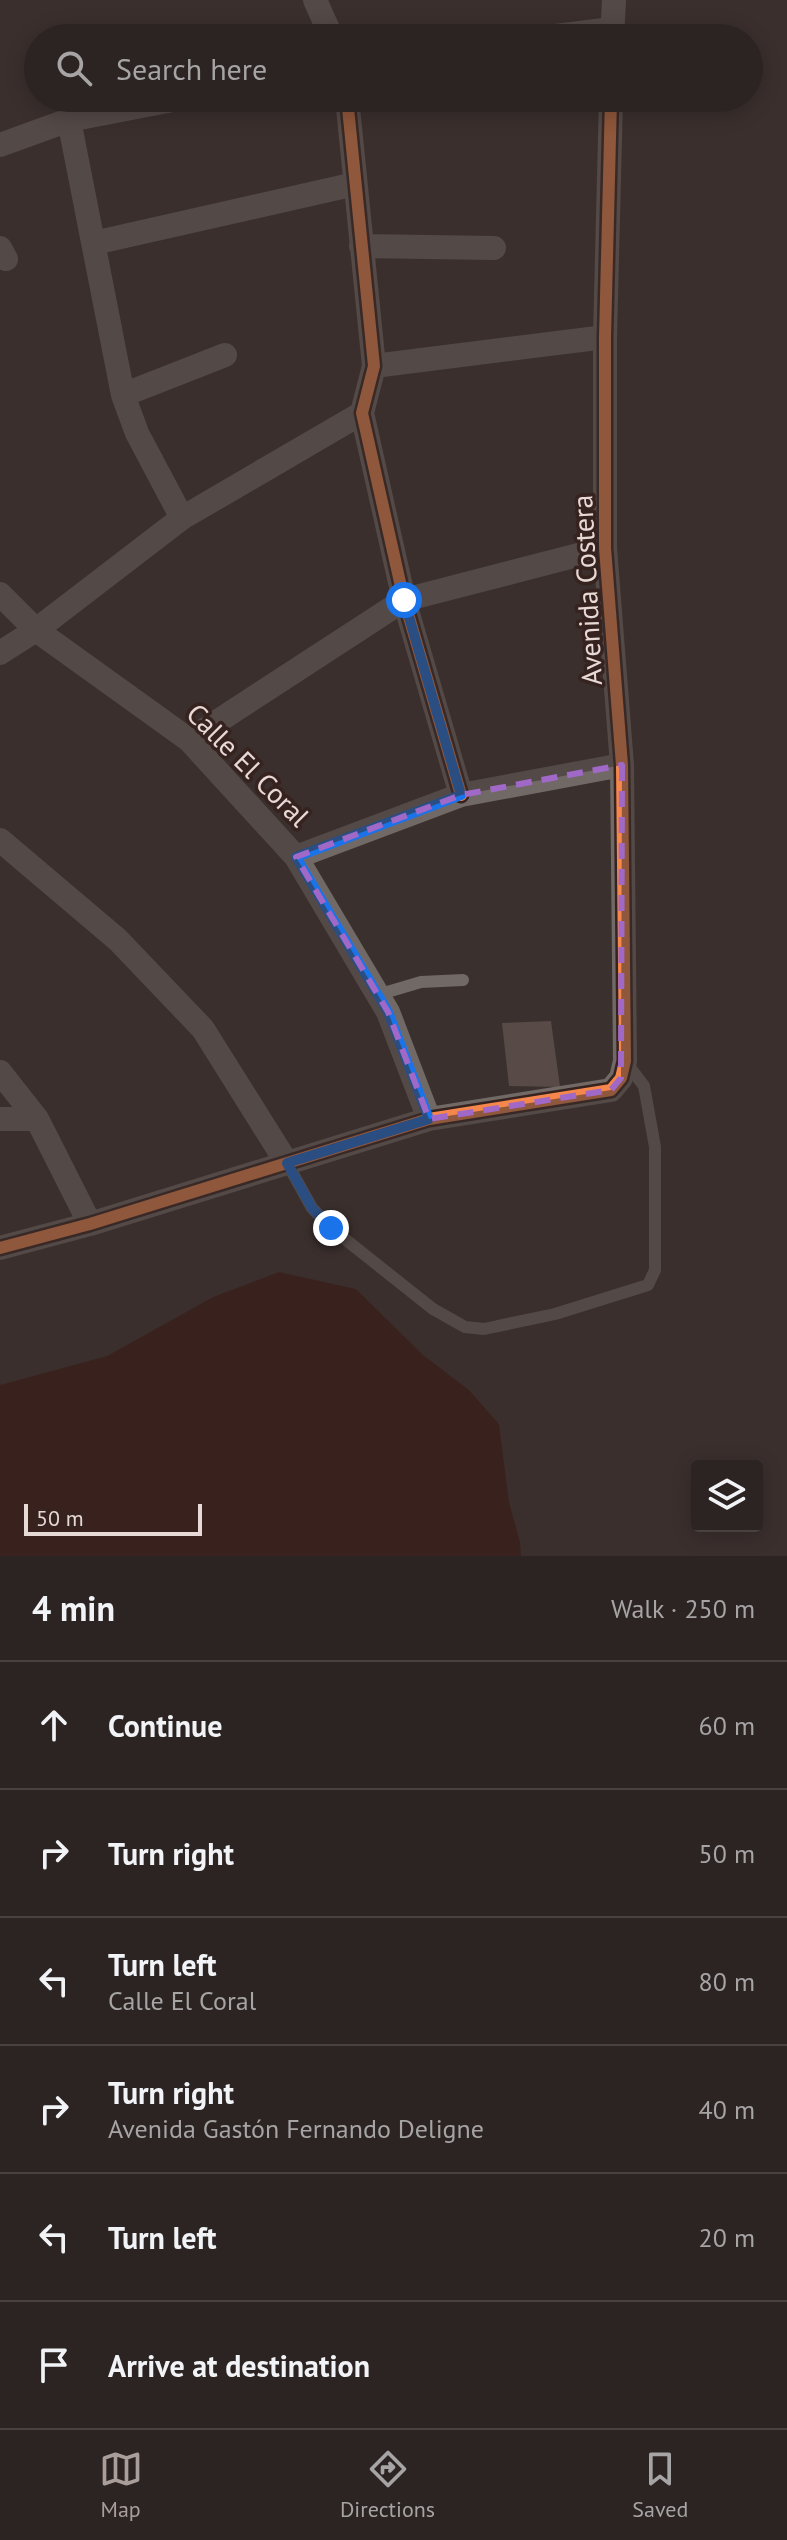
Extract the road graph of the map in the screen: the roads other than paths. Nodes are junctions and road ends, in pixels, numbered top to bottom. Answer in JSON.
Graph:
{"nodes":[{"id":1,"x":315,"y":0,"type":"edge"},
{"id":2,"x":614,"y":0,"type":"edge"},
{"id":3,"x":326,"y":24,"type":"edge"},
{"id":4,"x":613,"y":24,"type":"edge"},
{"id":5,"x":110,"y":112,"type":"edge"},
{"id":6,"x":348,"y":112,"type":"edge"},
{"id":7,"x":611,"y":112,"type":"edge"},
{"id":8,"x":69,"y":120,"type":"junction"},
{"id":9,"x":0,"y":145,"type":"edge"},
{"id":10,"x":355,"y":184,"type":"junction"},
{"id":11,"x":94,"y":243,"type":"junction"},
{"id":12,"x":361,"y":246,"type":"junction"},
{"id":13,"x":494,"y":248,"type":"dead end"},
{"id":14,"x":605,"y":337,"type":"junction"},
{"id":15,"x":225,"y":355,"type":"dead end"},
{"id":16,"x":374,"y":366,"type":"junction"},
{"id":17,"x":123,"y":395,"type":"junction"},
{"id":18,"x":362,"y":413,"type":"junction"},
{"id":19,"x":182,"y":518,"type":"junction"},
{"id":20,"x":605,"y":548,"type":"junction"},
{"id":21,"x":0,"y":594,"type":"edge"},
{"id":22,"x":404,"y":600,"type":"junction"},
{"id":23,"x":36,"y":630,"type":"junction"},
{"id":24,"x":0,"y":653,"type":"edge"},
{"id":25,"x":189,"y":740,"type":"junction"},
{"id":26,"x":622,"y":765,"type":"junction"},
{"id":27,"x":461,"y":795,"type":"junction"},
{"id":28,"x":0,"y":840,"type":"edge"},
{"id":29,"x":296,"y":857,"type":"junction"},
{"id":30,"x":463,"y":980,"type":"dead end"},
{"id":31,"x":377,"y":995,"type":"junction"},
{"id":32,"x":623,"y":1070,"type":"junction"},
{"id":33,"x":0,"y":1072,"type":"edge"},
{"id":34,"x":0,"y":1119,"type":"edge"},
{"id":35,"x":37,"y":1119,"type":"junction"},
{"id":36,"x":429,"y":1119,"type":"junction"},
{"id":37,"x":287,"y":1163,"type":"junction"},
{"id":38,"x":90,"y":1224,"type":"junction"},
{"id":39,"x":0,"y":1248,"type":"edge"}],
"edges":[{"from":1,"to":3,"type":"street"},
{"from":2,"to":4,"type":"street"},
{"from":5,"to":8,"type":"street"},
{"from":6,"to":10,"type":"street"},
{"from":7,"to":14,"type":"street","name":"Avenida Costera"},
{"from":8,"to":9,"type":"street"},
{"from":8,"to":11,"type":"street"},
{"from":10,"to":11,"type":"street"},
{"from":10,"to":12,"type":"street"},
{"from":11,"to":17,"type":"street"},
{"from":12,"to":13,"type":"street"},
{"from":12,"to":16,"type":"street"},
{"from":14,"to":16,"type":"street"},
{"from":14,"to":20,"type":"street","name":"Avenida Costera"},
{"from":15,"to":17,"type":"street"},
{"from":16,"to":18,"type":"street"},
{"from":17,"to":19,"type":"street"},
{"from":18,"to":19,"type":"street"},
{"from":18,"to":22,"type":"street"},
{"from":19,"to":23,"type":"street"},
{"from":20,"to":22,"type":"street"},
{"from":20,"to":26,"type":"street","name":"Avenida Costera"},
{"from":21,"to":23,"type":"street","name":"Calle El Coral"},
{"from":22,"to":25,"type":"street"},
{"from":22,"to":27,"type":"street"},
{"from":23,"to":24,"type":"street"},
{"from":23,"to":25,"type":"street","name":"Calle El Coral"},
{"from":25,"to":29,"type":"street","name":"Calle El Coral"},
{"from":26,"to":27,"type":"street"},
{"from":26,"to":32,"type":"street","name":"Avenida Costera"},
{"from":27,"to":29,"type":"street"},
{"from":28,"to":37,"type":"street"},
{"from":29,"to":31,"type":"street","name":"Calle El Coral"},
{"from":30,"to":31,"type":"lane"},
{"from":31,"to":36,"type":"street","name":"Calle El Coral"},
{"from":32,"to":36,"type":"street"},
{"from":32,"to":37,"type":"lane"},
{"from":33,"to":35,"type":"street"},
{"from":34,"to":35,"type":"street"},
{"from":35,"to":38,"type":"street"},
{"from":36,"to":37,"type":"street"},
{"from":37,"to":38,"type":"street"},
{"from":38,"to":39,"type":"street"}]}
